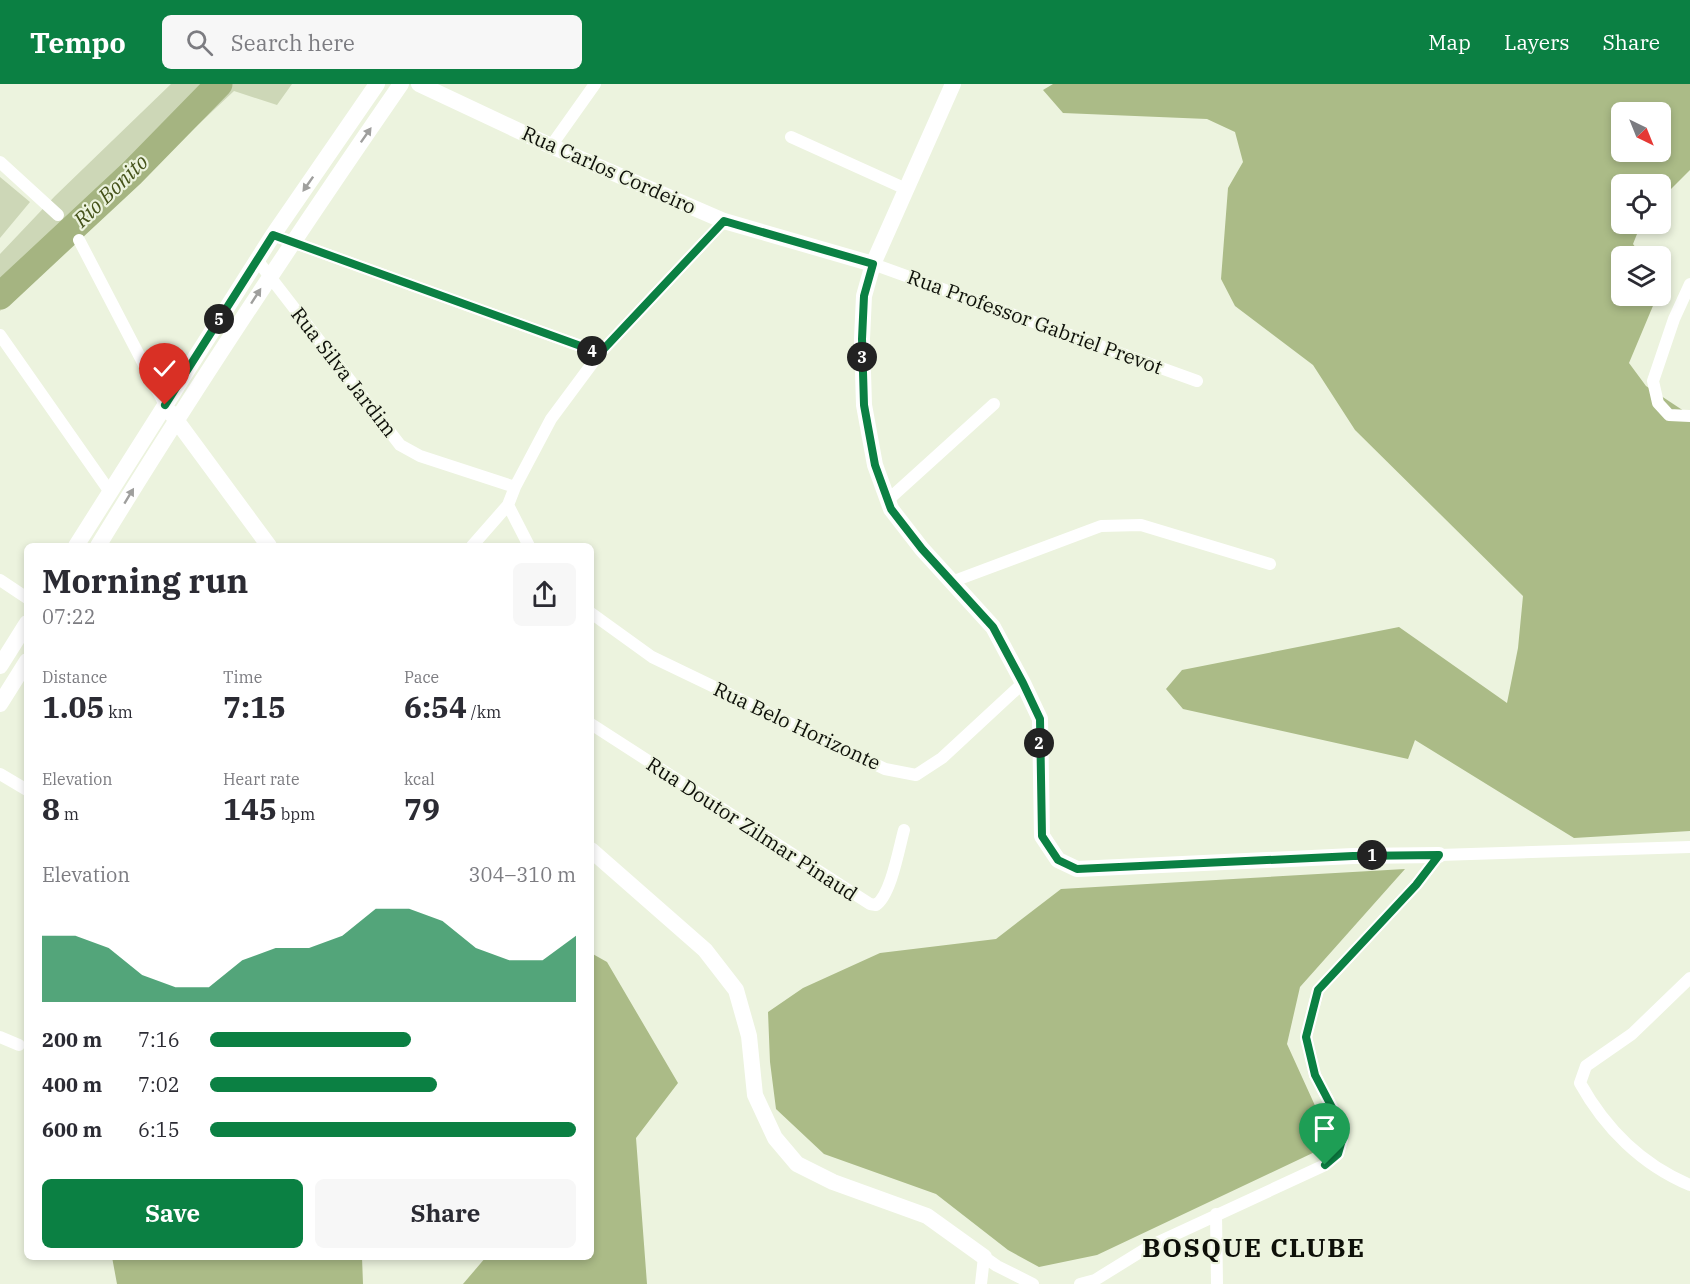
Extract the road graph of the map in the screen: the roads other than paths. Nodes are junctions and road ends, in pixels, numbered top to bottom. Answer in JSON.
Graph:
{"nodes":[{"id":1,"x":377,"y":84,"type":"edge"},
{"id":2,"x":401,"y":84,"type":"edge"},
{"id":3,"x":419,"y":84,"type":"edge"},
{"id":4,"x":595,"y":84,"type":"edge"},
{"id":5,"x":953,"y":84,"type":"edge"},
{"id":6,"x":791,"y":137,"type":"dead end"},
{"id":7,"x":551,"y":146,"type":"junction"},
{"id":8,"x":0,"y":162,"type":"edge"},
{"id":9,"x":906,"y":189,"type":"junction"},
{"id":10,"x":58,"y":215,"type":"dead end"},
{"id":11,"x":724,"y":221,"type":"junction"},
{"id":12,"x":273,"y":235,"type":"junction"},
{"id":13,"x":79,"y":240,"type":"dead end"},
{"id":14,"x":292,"y":242,"type":"junction"},
{"id":15,"x":257,"y":260,"type":"junction"},
{"id":16,"x":873,"y":264,"type":"junction"},
{"id":17,"x":269,"y":275,"type":"junction"},
{"id":18,"x":1690,"y":284,"type":"edge"},
{"id":19,"x":0,"y":334,"type":"edge"},
{"id":20,"x":600,"y":353,"type":"junction"},
{"id":21,"x":1197,"y":381,"type":"dead end"},
{"id":22,"x":994,"y":404,"type":"dead end"},
{"id":23,"x":165,"y":405,"type":"junction"},
{"id":24,"x":1690,"y":416,"type":"edge"},
{"id":25,"x":176,"y":419,"type":"junction"},
{"id":26,"x":515,"y":487,"type":"junction"},
{"id":27,"x":110,"y":492,"type":"junction"},
{"id":28,"x":888,"y":500,"type":"junction"},
{"id":29,"x":508,"y":506,"type":"junction"},
{"id":30,"x":77,"y":543,"type":"edge"},
{"id":31,"x":100,"y":543,"type":"edge"},
{"id":32,"x":267,"y":543,"type":"edge"},
{"id":33,"x":475,"y":543,"type":"edge"},
{"id":34,"x":527,"y":543,"type":"edge"},
{"id":35,"x":1270,"y":564,"type":"dead end"},
{"id":36,"x":0,"y":580,"type":"edge"},
{"id":37,"x":954,"y":581,"type":"junction"},
{"id":38,"x":24,"y":596,"type":"edge"},
{"id":39,"x":594,"y":616,"type":"edge"},
{"id":40,"x":24,"y":628,"type":"edge"},
{"id":41,"x":0,"y":666,"type":"edge"},
{"id":42,"x":24,"y":666,"type":"edge"},
{"id":43,"x":1023,"y":683,"type":"junction"},
{"id":44,"x":0,"y":704,"type":"edge"},
{"id":45,"x":594,"y":726,"type":"edge"},
{"id":46,"x":0,"y":774,"type":"edge"},
{"id":47,"x":24,"y":788,"type":"edge"},
{"id":48,"x":904,"y":830,"type":"dead end"},
{"id":49,"x":1690,"y":847,"type":"edge"},
{"id":50,"x":594,"y":853,"type":"edge"},
{"id":51,"x":1439,"y":855,"type":"junction"},
{"id":52,"x":1690,"y":978,"type":"edge"},
{"id":53,"x":0,"y":1037,"type":"edge"},
{"id":54,"x":19,"y":1045,"type":"dead end"},
{"id":55,"x":1690,"y":1185,"type":"edge"},
{"id":56,"x":1216,"y":1214,"type":"junction"},
{"id":57,"x":984,"y":1257,"type":"junction"},
{"id":58,"x":981,"y":1284,"type":"edge"},
{"id":59,"x":1033,"y":1284,"type":"edge"},
{"id":60,"x":1080,"y":1284,"type":"edge"},
{"id":61,"x":1217,"y":1284,"type":"edge"}],
"edges":[{"from":1,"to":12,"type":"street","one_way":true},
{"from":14,"to":2,"type":"street","one_way":true},
{"from":3,"to":7,"type":"street","name":"Rua Carlos Cordeiro"},
{"from":4,"to":7,"type":"street"},
{"from":5,"to":9,"type":"street"},
{"from":6,"to":9,"type":"street"},
{"from":7,"to":11,"type":"street","name":"Rua Carlos Cordeiro"},
{"from":8,"to":10,"type":"street"},
{"from":9,"to":16,"type":"street"},
{"from":11,"to":16,"type":"street","name":"Rua Carlos Cordeiro"},
{"from":11,"to":20,"type":"street"},
{"from":12,"to":14,"type":"street"},
{"from":12,"to":15,"type":"street"},
{"from":13,"to":23,"type":"street"},
{"from":14,"to":17,"type":"street"},
{"from":14,"to":20,"type":"street"},
{"from":15,"to":17,"type":"street","name":"Rua Silva Jardim"},
{"from":15,"to":23,"type":"street"},
{"from":16,"to":21,"type":"street","name":"Rua Professor Gabriel Prevot"},
{"from":16,"to":28,"type":"street"},
{"from":25,"to":17,"type":"street","one_way":true},
{"from":17,"to":26,"type":"street","name":"Rua Silva Jardim"},
{"from":18,"to":24,"type":"street"},
{"from":19,"to":27,"type":"street"},
{"from":20,"to":26,"type":"street"},
{"from":22,"to":28,"type":"street"},
{"from":23,"to":25,"type":"street"},
{"from":23,"to":27,"type":"street"},
{"from":31,"to":25,"type":"street","one_way":true},
{"from":25,"to":32,"type":"street"},
{"from":26,"to":29,"type":"street"},
{"from":27,"to":30,"type":"street"},
{"from":28,"to":37,"type":"street"},
{"from":29,"to":33,"type":"street"},
{"from":29,"to":34,"type":"street"},
{"from":35,"to":37,"type":"street"},
{"from":36,"to":38,"type":"street"},
{"from":37,"to":43,"type":"street"},
{"from":39,"to":43,"type":"street","name":"Rua Belo Horizonte"},
{"from":40,"to":41,"type":"street"},
{"from":42,"to":44,"type":"street"},
{"from":43,"to":51,"type":"street"},
{"from":45,"to":48,"type":"street","name":"Rua Doutor Zilmar Pinaud"},
{"from":46,"to":47,"type":"street"},
{"from":49,"to":51,"type":"street"},
{"from":50,"to":57,"type":"street"},
{"from":51,"to":56,"type":"street"},
{"from":52,"to":55,"type":"street"},
{"from":53,"to":54,"type":"street"},
{"from":56,"to":60,"type":"street"},
{"from":56,"to":61,"type":"street"},
{"from":57,"to":58,"type":"street"},
{"from":57,"to":59,"type":"street"}]}
